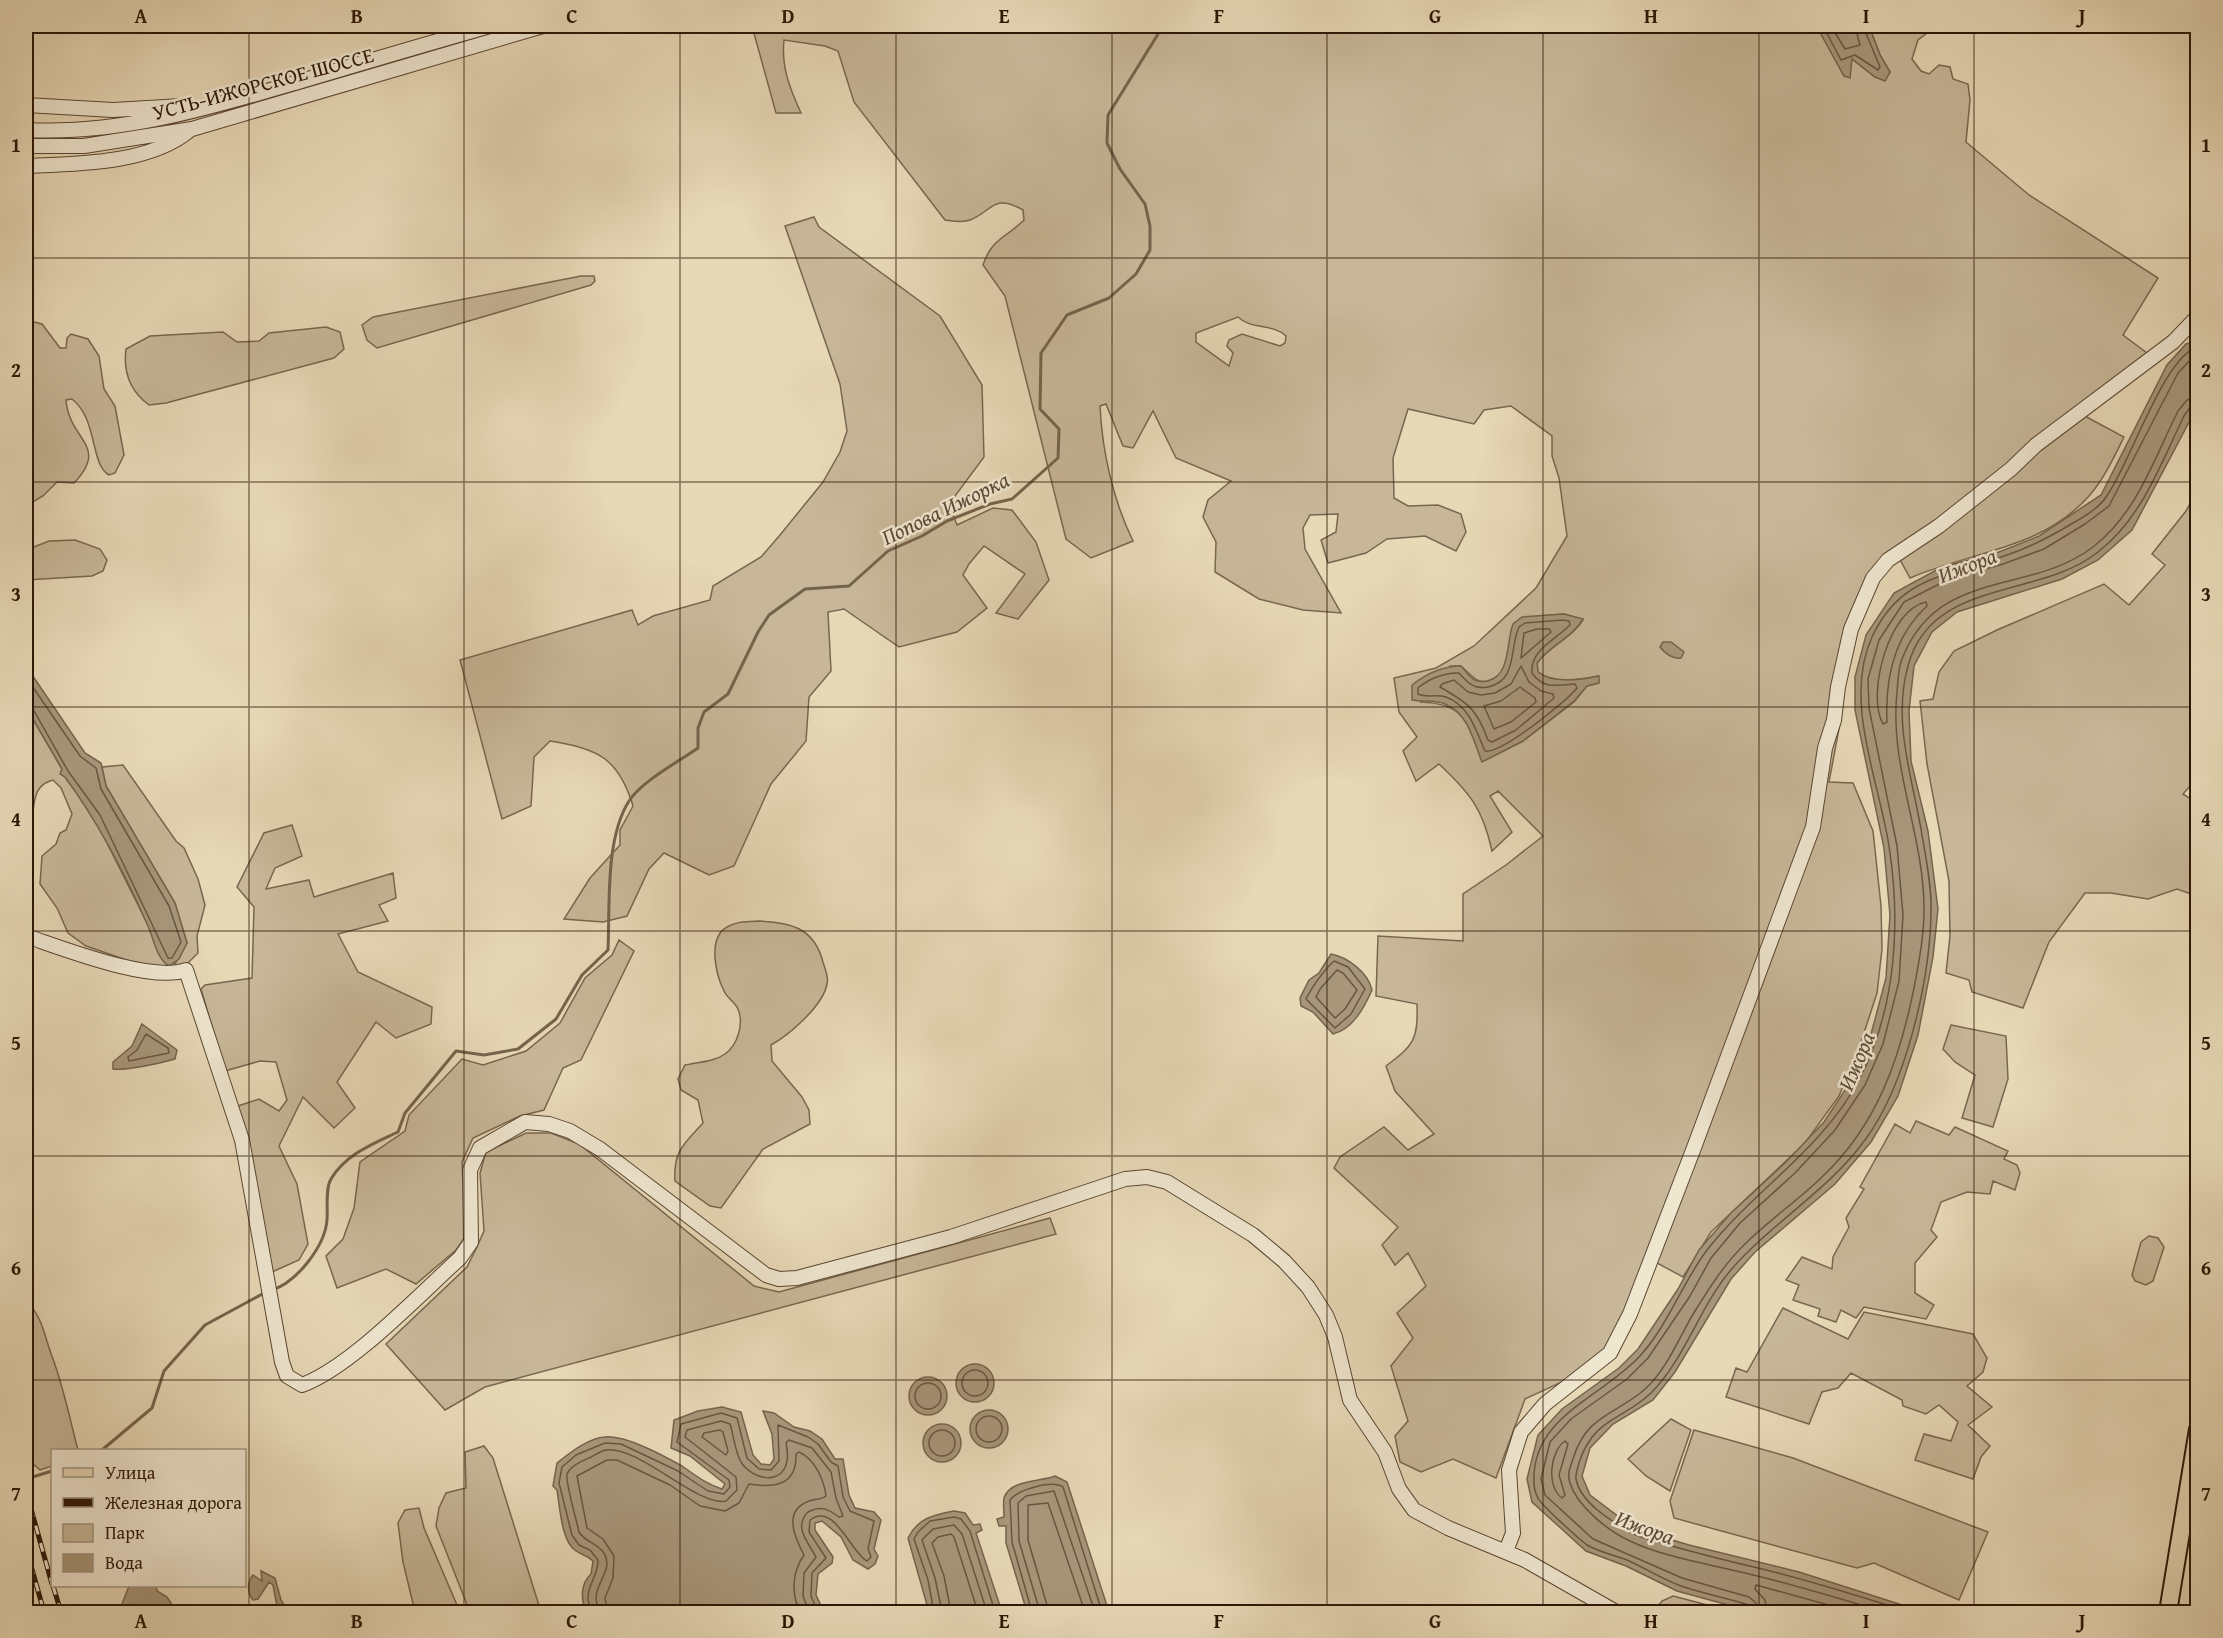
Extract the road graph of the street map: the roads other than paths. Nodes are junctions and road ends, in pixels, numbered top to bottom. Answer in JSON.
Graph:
{"nodes":[{"id":1,"x":490,"y":26,"type":"edge"},
{"id":2,"x":543,"y":26,"type":"edge"},
{"id":3,"x":26,"y":105,"type":"edge"},
{"id":4,"x":211,"y":107,"type":"junction"},
{"id":5,"x":192,"y":129,"type":"junction"},
{"id":6,"x":26,"y":130,"type":"edge"},
{"id":7,"x":26,"y":146,"type":"edge"},
{"id":8,"x":26,"y":166,"type":"edge"},
{"id":9,"x":2198,"y":316,"type":"edge"},
{"id":10,"x":26,"y":936,"type":"edge"},
{"id":11,"x":2198,"y":1429,"type":"edge"},
{"id":12,"x":1506,"y":1551,"type":"junction"},
{"id":13,"x":1616,"y":1612,"type":"edge"},
{"id":14,"x":2168,"y":1612,"type":"edge"}],
"edges":[{"from":1,"to":4,"type":"street","name":"УСТЬ-ИЖОРСКОЕ ШОССЕ"},
{"from":2,"to":5,"type":"street","name":"УСТЬ-ИЖОРСКОЕ ШОССЕ"},
{"from":3,"to":4,"type":"street"},
{"from":4,"to":6,"type":"street","name":"УСТЬ-ИЖОРСКОЕ ШОССЕ"},
{"from":5,"to":7,"type":"street","name":"УСТЬ-ИЖОРСКОЕ ШОССЕ"},
{"from":5,"to":8,"type":"street"},
{"from":9,"to":12,"type":"street"},
{"from":10,"to":12,"type":"street"},
{"from":11,"to":14,"type":"main road"},
{"from":12,"to":13,"type":"street"}]}
